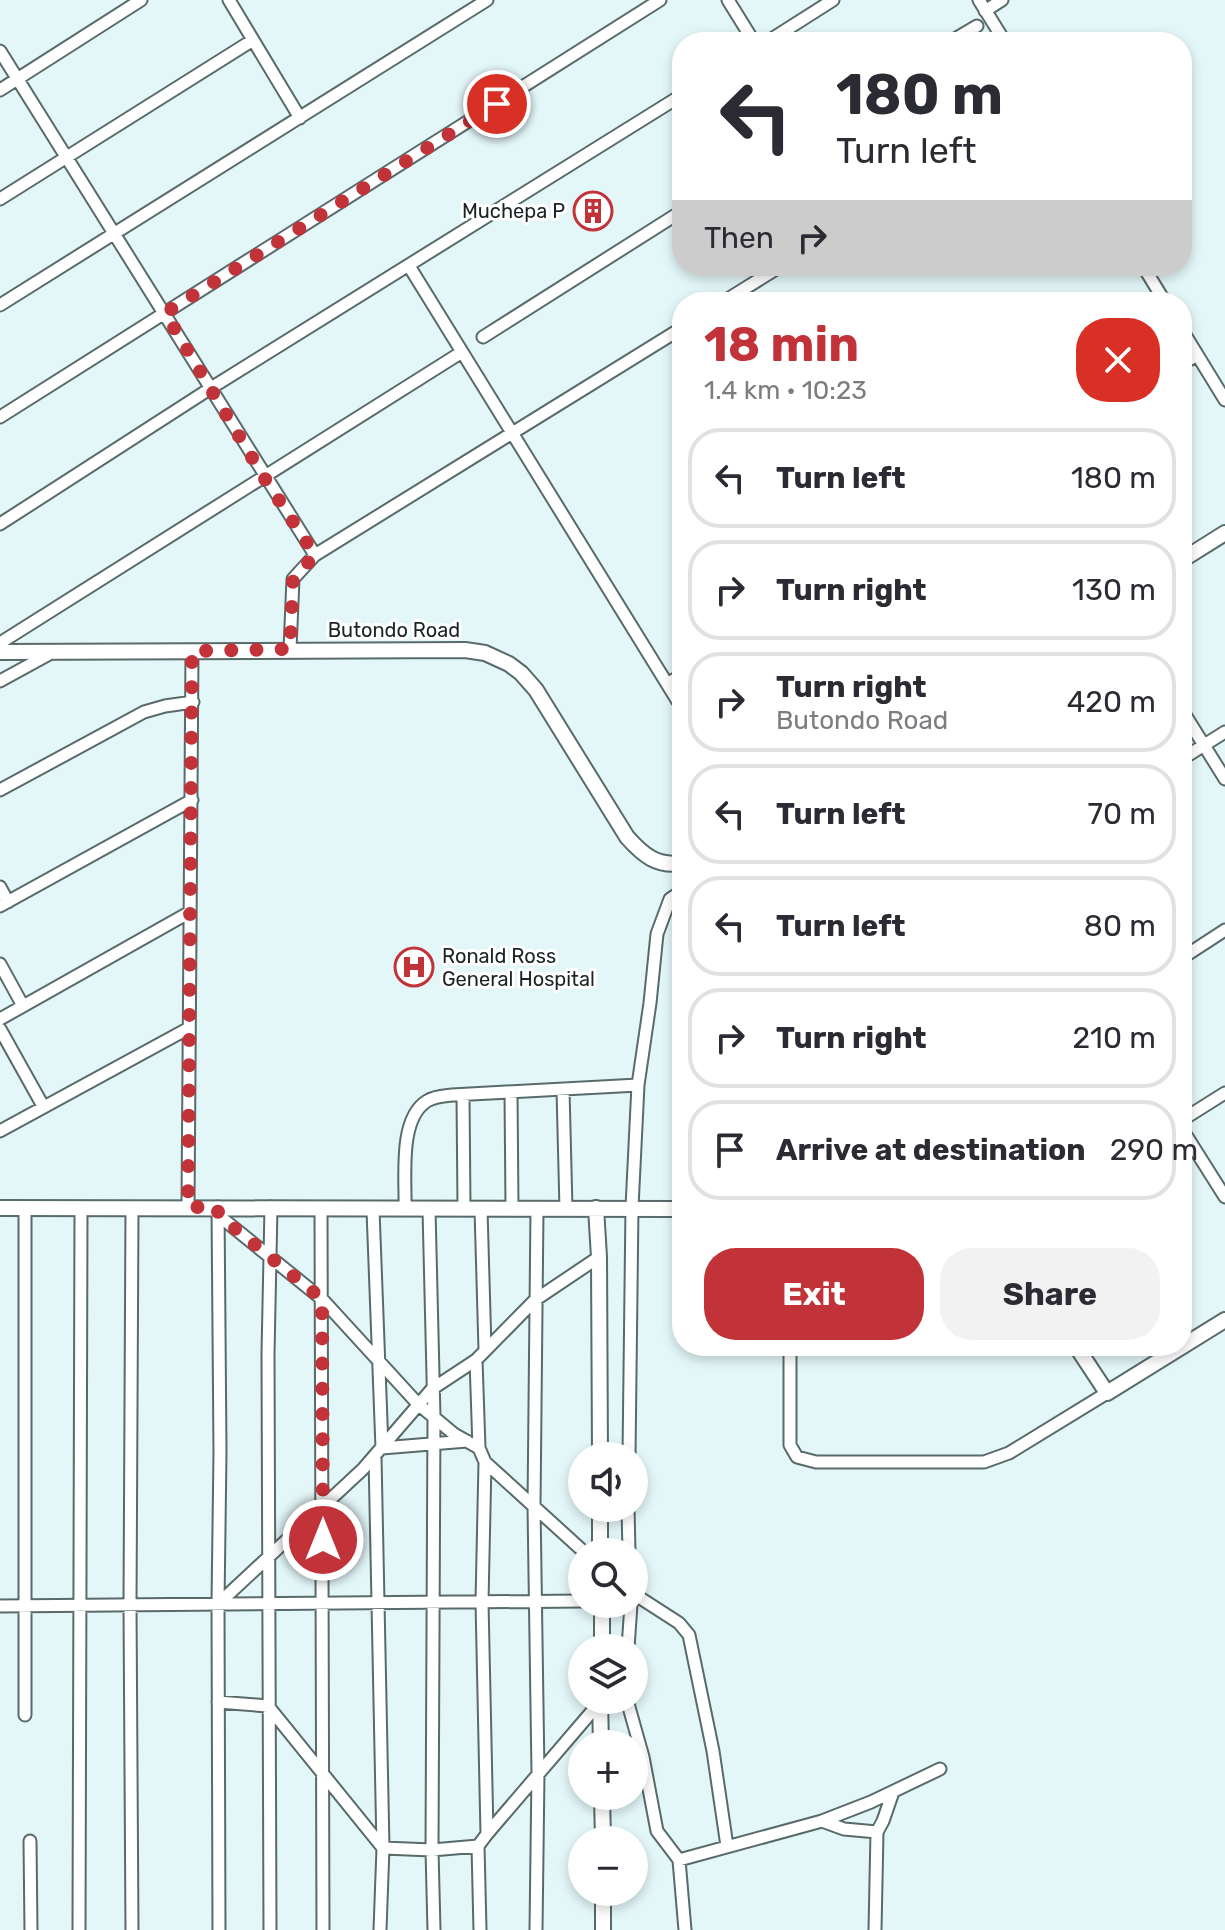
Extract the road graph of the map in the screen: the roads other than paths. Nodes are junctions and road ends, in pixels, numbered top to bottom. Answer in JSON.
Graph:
{"nodes":[{"id":1,"x":141,"y":0,"type":"edge"},
{"id":2,"x":229,"y":0,"type":"edge"},
{"id":3,"x":487,"y":0,"type":"edge"},
{"id":4,"x":660,"y":0,"type":"edge"},
{"id":5,"x":728,"y":0,"type":"edge"},
{"id":6,"x":833,"y":0,"type":"edge"},
{"id":7,"x":1002,"y":0,"type":"edge"},
{"id":8,"x":474,"y":4,"type":"edge"},
{"id":9,"x":982,"y":5,"type":"edge"},
{"id":10,"x":977,"y":26,"type":"dead end"},
{"id":11,"x":748,"y":32,"type":"edge"},
{"id":12,"x":783,"y":32,"type":"edge"},
{"id":13,"x":967,"y":32,"type":"edge"},
{"id":14,"x":999,"y":32,"type":"edge"},
{"id":15,"x":253,"y":40,"type":"junction"},
{"id":16,"x":0,"y":51,"type":"edge"},
{"id":17,"x":17,"y":79,"type":"junction"},
{"id":18,"x":0,"y":90,"type":"edge"},
{"id":19,"x":672,"y":101,"type":"edge"},
{"id":20,"x":300,"y":118,"type":"junction"},
{"id":21,"x":67,"y":158,"type":"junction"},
{"id":22,"x":0,"y":199,"type":"edge"},
{"id":23,"x":672,"y":217,"type":"edge"},
{"id":24,"x":112,"y":234,"type":"junction"},
{"id":25,"x":409,"y":266,"type":"junction"},
{"id":26,"x":765,"y":276,"type":"edge"},
{"id":27,"x":739,"y":292,"type":"edge"},
{"id":28,"x":0,"y":305,"type":"edge"},
{"id":29,"x":165,"y":313,"type":"junction"},
{"id":30,"x":672,"y":334,"type":"edge"},
{"id":31,"x":483,"y":337,"type":"dead end"},
{"id":32,"x":1192,"y":347,"type":"edge"},
{"id":33,"x":462,"y":352,"type":"junction"},
{"id":34,"x":1197,"y":355,"type":"junction"},
{"id":35,"x":1192,"y":358,"type":"edge"},
{"id":36,"x":211,"y":388,"type":"junction"},
{"id":37,"x":1225,"y":400,"type":"edge"},
{"id":38,"x":0,"y":417,"type":"edge"},
{"id":39,"x":511,"y":434,"type":"junction"},
{"id":40,"x":263,"y":476,"type":"junction"},
{"id":41,"x":0,"y":524,"type":"edge"},
{"id":42,"x":1225,"y":533,"type":"edge"},
{"id":43,"x":1192,"y":554,"type":"edge"},
{"id":44,"x":315,"y":555,"type":"junction"},
{"id":45,"x":0,"y":643,"type":"edge"},
{"id":46,"x":290,"y":649,"type":"junction"},
{"id":47,"x":192,"y":651,"type":"junction"},
{"id":48,"x":0,"y":652,"type":"edge"},
{"id":49,"x":54,"y":652,"type":"junction"},
{"id":50,"x":0,"y":681,"type":"edge"},
{"id":51,"x":672,"y":681,"type":"edge"},
{"id":52,"x":667,"y":684,"type":"junction"},
{"id":53,"x":672,"y":692,"type":"edge"},
{"id":54,"x":193,"y":702,"type":"junction"},
{"id":55,"x":1192,"y":726,"type":"edge"},
{"id":56,"x":1225,"y":732,"type":"edge"},
{"id":57,"x":1204,"y":745,"type":"junction"},
{"id":58,"x":1192,"y":753,"type":"edge"},
{"id":59,"x":1225,"y":779,"type":"edge"},
{"id":60,"x":0,"y":790,"type":"edge"},
{"id":61,"x":192,"y":800,"type":"junction"},
{"id":62,"x":672,"y":864,"type":"edge"},
{"id":63,"x":0,"y":887,"type":"edge"},
{"id":64,"x":672,"y":898,"type":"edge"},
{"id":65,"x":4,"y":904,"type":"edge"},
{"id":66,"x":190,"y":912,"type":"junction"},
{"id":67,"x":1225,"y":930,"type":"edge"},
{"id":68,"x":1192,"y":951,"type":"edge"},
{"id":69,"x":0,"y":964,"type":"edge"},
{"id":70,"x":23,"y":1006,"type":"junction"},
{"id":71,"x":0,"y":1019,"type":"edge"},
{"id":72,"x":189,"y":1028,"type":"junction"},
{"id":73,"x":0,"y":1029,"type":"edge"},
{"id":74,"x":638,"y":1085,"type":"junction"},
{"id":75,"x":563,"y":1090,"type":"junction"},
{"id":76,"x":511,"y":1092,"type":"junction"},
{"id":77,"x":1225,"y":1093,"type":"edge"},
{"id":78,"x":463,"y":1095,"type":"junction"},
{"id":79,"x":43,"y":1106,"type":"junction"},
{"id":80,"x":1192,"y":1114,"type":"edge"},
{"id":81,"x":0,"y":1131,"type":"edge"},
{"id":82,"x":1192,"y":1145,"type":"edge"},
{"id":83,"x":1225,"y":1197,"type":"edge"},
{"id":84,"x":188,"y":1207,"type":"junction"},
{"id":85,"x":271,"y":1207,"type":"junction"},
{"id":86,"x":632,"y":1207,"type":"junction"},
{"id":87,"x":0,"y":1208,"type":"edge"},
{"id":88,"x":25,"y":1208,"type":"junction"},
{"id":89,"x":464,"y":1208,"type":"junction"},
{"id":90,"x":512,"y":1208,"type":"junction"},
{"id":91,"x":596,"y":1208,"type":"junction"},
{"id":92,"x":321,"y":1209,"type":"junction"},
{"id":93,"x":405,"y":1209,"type":"junction"},
{"id":94,"x":429,"y":1209,"type":"junction"},
{"id":95,"x":481,"y":1209,"type":"junction"},
{"id":96,"x":537,"y":1209,"type":"junction"},
{"id":97,"x":566,"y":1209,"type":"junction"},
{"id":98,"x":672,"y":1209,"type":"edge"},
{"id":99,"x":81,"y":1210,"type":"junction"},
{"id":100,"x":132,"y":1210,"type":"junction"},
{"id":101,"x":373,"y":1210,"type":"junction"},
{"id":102,"x":218,"y":1211,"type":"junction"},
{"id":103,"x":271,"y":1256,"type":"junction"},
{"id":104,"x":599,"y":1257,"type":"junction"},
{"id":105,"x":322,"y":1299,"type":"junction"},
{"id":106,"x":535,"y":1300,"type":"junction"},
{"id":107,"x":1225,"y":1320,"type":"edge"},
{"id":108,"x":1192,"y":1340,"type":"edge"},
{"id":109,"x":485,"y":1350,"type":"junction"},
{"id":110,"x":790,"y":1356,"type":"edge"},
{"id":111,"x":1083,"y":1356,"type":"edge"},
{"id":112,"x":1167,"y":1356,"type":"edge"},
{"id":113,"x":379,"y":1360,"type":"junction"},
{"id":114,"x":476,"y":1360,"type":"junction"},
{"id":115,"x":432,"y":1389,"type":"junction"},
{"id":116,"x":1107,"y":1393,"type":"junction"},
{"id":117,"x":418,"y":1404,"type":"junction"},
{"id":118,"x":434,"y":1417,"type":"junction"},
{"id":119,"x":467,"y":1441,"type":"junction"},
{"id":120,"x":600,"y":1442,"type":"edge"},
{"id":121,"x":629,"y":1442,"type":"edge"},
{"id":122,"x":432,"y":1446,"type":"junction"},
{"id":123,"x":479,"y":1448,"type":"junction"},
{"id":124,"x":378,"y":1452,"type":"junction"},
{"id":125,"x":485,"y":1462,"type":"junction"},
{"id":126,"x":534,"y":1506,"type":"junction"},
{"id":127,"x":323,"y":1509,"type":"junction"},
{"id":128,"x":569,"y":1538,"type":"edge"},
{"id":129,"x":270,"y":1556,"type":"junction"},
{"id":130,"x":568,"y":1601,"type":"edge"},
{"id":131,"x":432,"y":1602,"type":"junction"},
{"id":132,"x":482,"y":1602,"type":"junction"},
{"id":133,"x":537,"y":1602,"type":"junction"},
{"id":134,"x":323,"y":1603,"type":"junction"},
{"id":135,"x":377,"y":1603,"type":"junction"},
{"id":136,"x":648,"y":1603,"type":"edge"},
{"id":137,"x":218,"y":1604,"type":"junction"},
{"id":138,"x":269,"y":1604,"type":"junction"},
{"id":139,"x":130,"y":1605,"type":"junction"},
{"id":140,"x":0,"y":1606,"type":"edge"},
{"id":141,"x":26,"y":1606,"type":"junction"},
{"id":142,"x":79,"y":1606,"type":"junction"},
{"id":143,"x":218,"y":1702,"type":"junction"},
{"id":144,"x":268,"y":1706,"type":"junction"},
{"id":145,"x":589,"y":1714,"type":"edge"},
{"id":146,"x":631,"y":1714,"type":"edge"},
{"id":147,"x":25,"y":1715,"type":"dead end"},
{"id":148,"x":940,"y":1769,"type":"dead end"},
{"id":149,"x":321,"y":1771,"type":"junction"},
{"id":150,"x":538,"y":1773,"type":"junction"},
{"id":151,"x":893,"y":1792,"type":"junction"},
{"id":152,"x":822,"y":1821,"type":"junction"},
{"id":153,"x":877,"y":1832,"type":"junction"},
{"id":154,"x":487,"y":1834,"type":"junction"},
{"id":155,"x":30,"y":1841,"type":"dead end"},
{"id":156,"x":478,"y":1846,"type":"junction"},
{"id":157,"x":727,"y":1846,"type":"junction"},
{"id":158,"x":383,"y":1848,"type":"junction"},
{"id":159,"x":432,"y":1850,"type":"junction"},
{"id":160,"x":679,"y":1860,"type":"junction"},
{"id":161,"x":603,"y":1906,"type":"edge"},
{"id":162,"x":31,"y":1930,"type":"edge"},
{"id":163,"x":79,"y":1930,"type":"edge"},
{"id":164,"x":132,"y":1930,"type":"edge"},
{"id":165,"x":219,"y":1930,"type":"edge"},
{"id":166,"x":270,"y":1930,"type":"edge"},
{"id":167,"x":323,"y":1930,"type":"edge"},
{"id":168,"x":380,"y":1930,"type":"edge"},
{"id":169,"x":434,"y":1930,"type":"edge"},
{"id":170,"x":480,"y":1930,"type":"edge"},
{"id":171,"x":536,"y":1930,"type":"edge"},
{"id":172,"x":603,"y":1930,"type":"edge"},
{"id":173,"x":685,"y":1930,"type":"edge"},
{"id":174,"x":875,"y":1930,"type":"edge"}],
"edges":[{"from":1,"to":17,"type":"street"},
{"from":2,"to":15,"type":"street"},
{"from":3,"to":8,"type":"street"},
{"from":4,"to":29,"type":"street"},
{"from":5,"to":11,"type":"street"},
{"from":6,"to":12,"type":"street"},
{"from":7,"to":9,"type":"street"},
{"from":8,"to":20,"type":"street"},
{"from":9,"to":14,"type":"street"},
{"from":10,"to":13,"type":"street"},
{"from":15,"to":20,"type":"street"},
{"from":15,"to":21,"type":"street"},
{"from":16,"to":17,"type":"street"},
{"from":17,"to":18,"type":"street"},
{"from":17,"to":21,"type":"street"},
{"from":19,"to":25,"type":"street"},
{"from":20,"to":24,"type":"street"},
{"from":21,"to":22,"type":"street"},
{"from":21,"to":24,"type":"street"},
{"from":23,"to":31,"type":"street"},
{"from":24,"to":28,"type":"street"},
{"from":24,"to":29,"type":"street"},
{"from":25,"to":33,"type":"street"},
{"from":25,"to":36,"type":"street"},
{"from":26,"to":27,"type":"street"},
{"from":29,"to":36,"type":"street"},
{"from":29,"to":38,"type":"street"},
{"from":30,"to":39,"type":"street"},
{"from":32,"to":34,"type":"street"},
{"from":33,"to":39,"type":"street"},
{"from":33,"to":40,"type":"street"},
{"from":34,"to":35,"type":"street"},
{"from":34,"to":37,"type":"street"},
{"from":36,"to":40,"type":"street"},
{"from":36,"to":41,"type":"street"},
{"from":39,"to":44,"type":"street"},
{"from":39,"to":52,"type":"street"},
{"from":40,"to":44,"type":"street"},
{"from":40,"to":45,"type":"street"},
{"from":42,"to":43,"type":"street"},
{"from":44,"to":46,"type":"street"},
{"from":46,"to":47,"type":"street","name":"Butondo Road"},
{"from":46,"to":62,"type":"street","name":"Butondo Road"},
{"from":47,"to":49,"type":"street","name":"Butondo Road"},
{"from":47,"to":54,"type":"street"},
{"from":48,"to":49,"type":"street","name":"Butondo Road"},
{"from":49,"to":50,"type":"street"},
{"from":51,"to":52,"type":"street"},
{"from":52,"to":53,"type":"street"},
{"from":54,"to":60,"type":"street"},
{"from":54,"to":61,"type":"street"},
{"from":55,"to":57,"type":"street"},
{"from":56,"to":57,"type":"street"},
{"from":57,"to":58,"type":"street"},
{"from":57,"to":59,"type":"street"},
{"from":61,"to":65,"type":"street"},
{"from":61,"to":66,"type":"street"},
{"from":63,"to":65,"type":"street"},
{"from":64,"to":74,"type":"street"},
{"from":66,"to":70,"type":"street"},
{"from":66,"to":72,"type":"street"},
{"from":67,"to":68,"type":"street"},
{"from":69,"to":70,"type":"street"},
{"from":70,"to":71,"type":"street"},
{"from":72,"to":79,"type":"street"},
{"from":72,"to":84,"type":"street"},
{"from":73,"to":79,"type":"street"},
{"from":74,"to":75,"type":"street"},
{"from":74,"to":86,"type":"street"},
{"from":75,"to":76,"type":"street"},
{"from":75,"to":97,"type":"street"},
{"from":76,"to":78,"type":"street"},
{"from":76,"to":90,"type":"street"},
{"from":77,"to":80,"type":"street"},
{"from":78,"to":89,"type":"street"},
{"from":78,"to":93,"type":"street"},
{"from":79,"to":81,"type":"street"},
{"from":82,"to":83,"type":"street"},
{"from":84,"to":100,"type":"street"},
{"from":84,"to":102,"type":"street"},
{"from":85,"to":92,"type":"street"},
{"from":85,"to":102,"type":"street"},
{"from":85,"to":103,"type":"street"},
{"from":86,"to":91,"type":"street"},
{"from":86,"to":98,"type":"street"},
{"from":86,"to":121,"type":"street"},
{"from":87,"to":88,"type":"street"},
{"from":88,"to":99,"type":"street"},
{"from":88,"to":141,"type":"street"},
{"from":89,"to":94,"type":"street"},
{"from":89,"to":95,"type":"street"},
{"from":90,"to":95,"type":"street"},
{"from":90,"to":96,"type":"street"},
{"from":91,"to":97,"type":"street"},
{"from":91,"to":104,"type":"street"},
{"from":92,"to":101,"type":"street"},
{"from":92,"to":105,"type":"street"},
{"from":93,"to":94,"type":"street"},
{"from":93,"to":101,"type":"street"},
{"from":94,"to":115,"type":"street"},
{"from":95,"to":109,"type":"street"},
{"from":96,"to":97,"type":"street"},
{"from":96,"to":106,"type":"street"},
{"from":99,"to":100,"type":"street"},
{"from":99,"to":142,"type":"street"},
{"from":100,"to":139,"type":"street"},
{"from":101,"to":113,"type":"street"},
{"from":102,"to":103,"type":"street"},
{"from":102,"to":137,"type":"street"},
{"from":103,"to":105,"type":"street"},
{"from":103,"to":129,"type":"street"},
{"from":104,"to":106,"type":"street"},
{"from":104,"to":120,"type":"street"},
{"from":105,"to":113,"type":"street"},
{"from":105,"to":127,"type":"street"},
{"from":106,"to":109,"type":"street"},
{"from":106,"to":126,"type":"street"},
{"from":107,"to":108,"type":"street"},
{"from":109,"to":114,"type":"street"},
{"from":110,"to":116,"type":"street"},
{"from":111,"to":116,"type":"street"},
{"from":112,"to":116,"type":"street"},
{"from":113,"to":117,"type":"street"},
{"from":113,"to":124,"type":"street"},
{"from":114,"to":115,"type":"street"},
{"from":114,"to":123,"type":"street"},
{"from":115,"to":117,"type":"street"},
{"from":115,"to":118,"type":"street"},
{"from":117,"to":118,"type":"street"},
{"from":117,"to":124,"type":"street"},
{"from":118,"to":119,"type":"street"},
{"from":118,"to":122,"type":"street"},
{"from":119,"to":122,"type":"street"},
{"from":119,"to":123,"type":"street"},
{"from":122,"to":124,"type":"street"},
{"from":122,"to":131,"type":"street"},
{"from":123,"to":125,"type":"street"},
{"from":124,"to":127,"type":"street"},
{"from":124,"to":135,"type":"street"},
{"from":125,"to":126,"type":"street"},
{"from":125,"to":132,"type":"street"},
{"from":126,"to":128,"type":"street"},
{"from":126,"to":133,"type":"street"},
{"from":127,"to":129,"type":"street"},
{"from":127,"to":134,"type":"street"},
{"from":129,"to":137,"type":"street"},
{"from":129,"to":138,"type":"street"},
{"from":130,"to":133,"type":"street"},
{"from":131,"to":132,"type":"street"},
{"from":131,"to":135,"type":"street"},
{"from":131,"to":159,"type":"street"},
{"from":132,"to":133,"type":"street"},
{"from":132,"to":154,"type":"street"},
{"from":133,"to":150,"type":"street"},
{"from":134,"to":135,"type":"street"},
{"from":134,"to":138,"type":"street"},
{"from":134,"to":149,"type":"street"},
{"from":135,"to":158,"type":"street"},
{"from":136,"to":157,"type":"street"},
{"from":137,"to":138,"type":"street"},
{"from":137,"to":139,"type":"street"},
{"from":137,"to":143,"type":"street"},
{"from":138,"to":144,"type":"street"},
{"from":139,"to":142,"type":"street"},
{"from":139,"to":164,"type":"street"},
{"from":140,"to":141,"type":"street"},
{"from":141,"to":142,"type":"street"},
{"from":141,"to":147,"type":"street"},
{"from":142,"to":163,"type":"street"},
{"from":143,"to":144,"type":"street"},
{"from":143,"to":165,"type":"street"},
{"from":144,"to":149,"type":"street"},
{"from":144,"to":166,"type":"street"},
{"from":145,"to":150,"type":"street"},
{"from":146,"to":160,"type":"street"},
{"from":148,"to":151,"type":"street"},
{"from":149,"to":158,"type":"street"},
{"from":149,"to":167,"type":"street"},
{"from":150,"to":154,"type":"street"},
{"from":150,"to":171,"type":"street"},
{"from":151,"to":152,"type":"street"},
{"from":151,"to":153,"type":"street"},
{"from":152,"to":153,"type":"street"},
{"from":152,"to":157,"type":"street"},
{"from":153,"to":174,"type":"street"},
{"from":154,"to":156,"type":"street"},
{"from":155,"to":162,"type":"street"},
{"from":156,"to":159,"type":"street"},
{"from":156,"to":170,"type":"street"},
{"from":157,"to":160,"type":"street"},
{"from":158,"to":159,"type":"street"},
{"from":158,"to":168,"type":"street"},
{"from":159,"to":169,"type":"street"},
{"from":160,"to":173,"type":"street"},
{"from":161,"to":172,"type":"street"}]}
